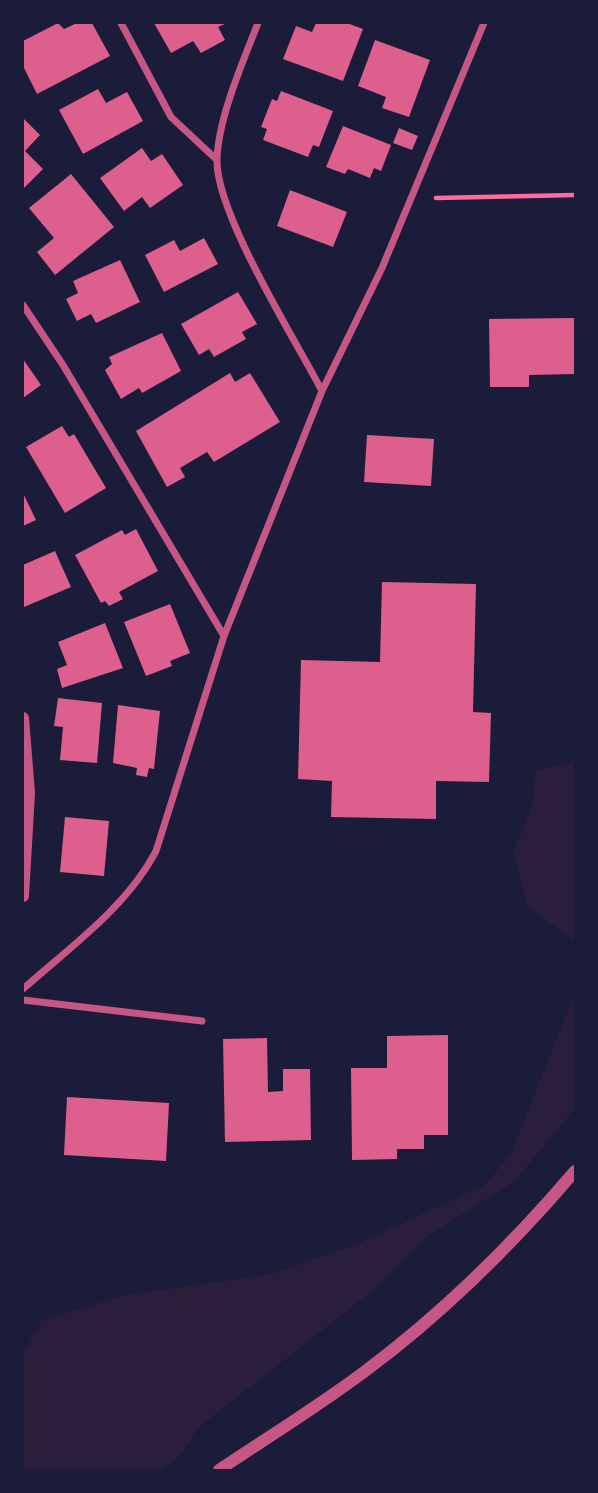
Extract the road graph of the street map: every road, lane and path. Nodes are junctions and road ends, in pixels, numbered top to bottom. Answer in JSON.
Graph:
{"nodes":[{"id":1,"x":121,"y":23,"type":"edge"},
{"id":2,"x":258,"y":23,"type":"edge"},
{"id":3,"x":484,"y":23,"type":"edge"},
{"id":4,"x":217,"y":160,"type":"junction"},
{"id":5,"x":575,"y":195,"type":"edge"},
{"id":6,"x":412,"y":198,"type":"junction"},
{"id":7,"x":23,"y":304,"type":"edge"},
{"id":8,"x":322,"y":391,"type":"junction"},
{"id":9,"x":224,"y":635,"type":"junction"},
{"id":10,"x":23,"y":718,"type":"edge"},
{"id":11,"x":23,"y":895,"type":"edge"},
{"id":12,"x":23,"y":989,"type":"edge"},
{"id":13,"x":23,"y":1000,"type":"edge"},
{"id":14,"x":202,"y":1021,"type":"dead end"},
{"id":15,"x":575,"y":1171,"type":"edge"},
{"id":16,"x":219,"y":1470,"type":"edge"}],
"edges":[{"from":1,"to":4,"type":"street"},
{"from":2,"to":4,"type":"street"},
{"from":3,"to":6,"type":"street"},
{"from":4,"to":8,"type":"street"},
{"from":5,"to":6,"type":"path"},
{"from":6,"to":8,"type":"street"},
{"from":7,"to":9,"type":"street"},
{"from":8,"to":9,"type":"street"},
{"from":9,"to":12,"type":"street"},
{"from":10,"to":11,"type":"street"},
{"from":13,"to":14,"type":"street"},
{"from":15,"to":16,"type":"street"}]}
